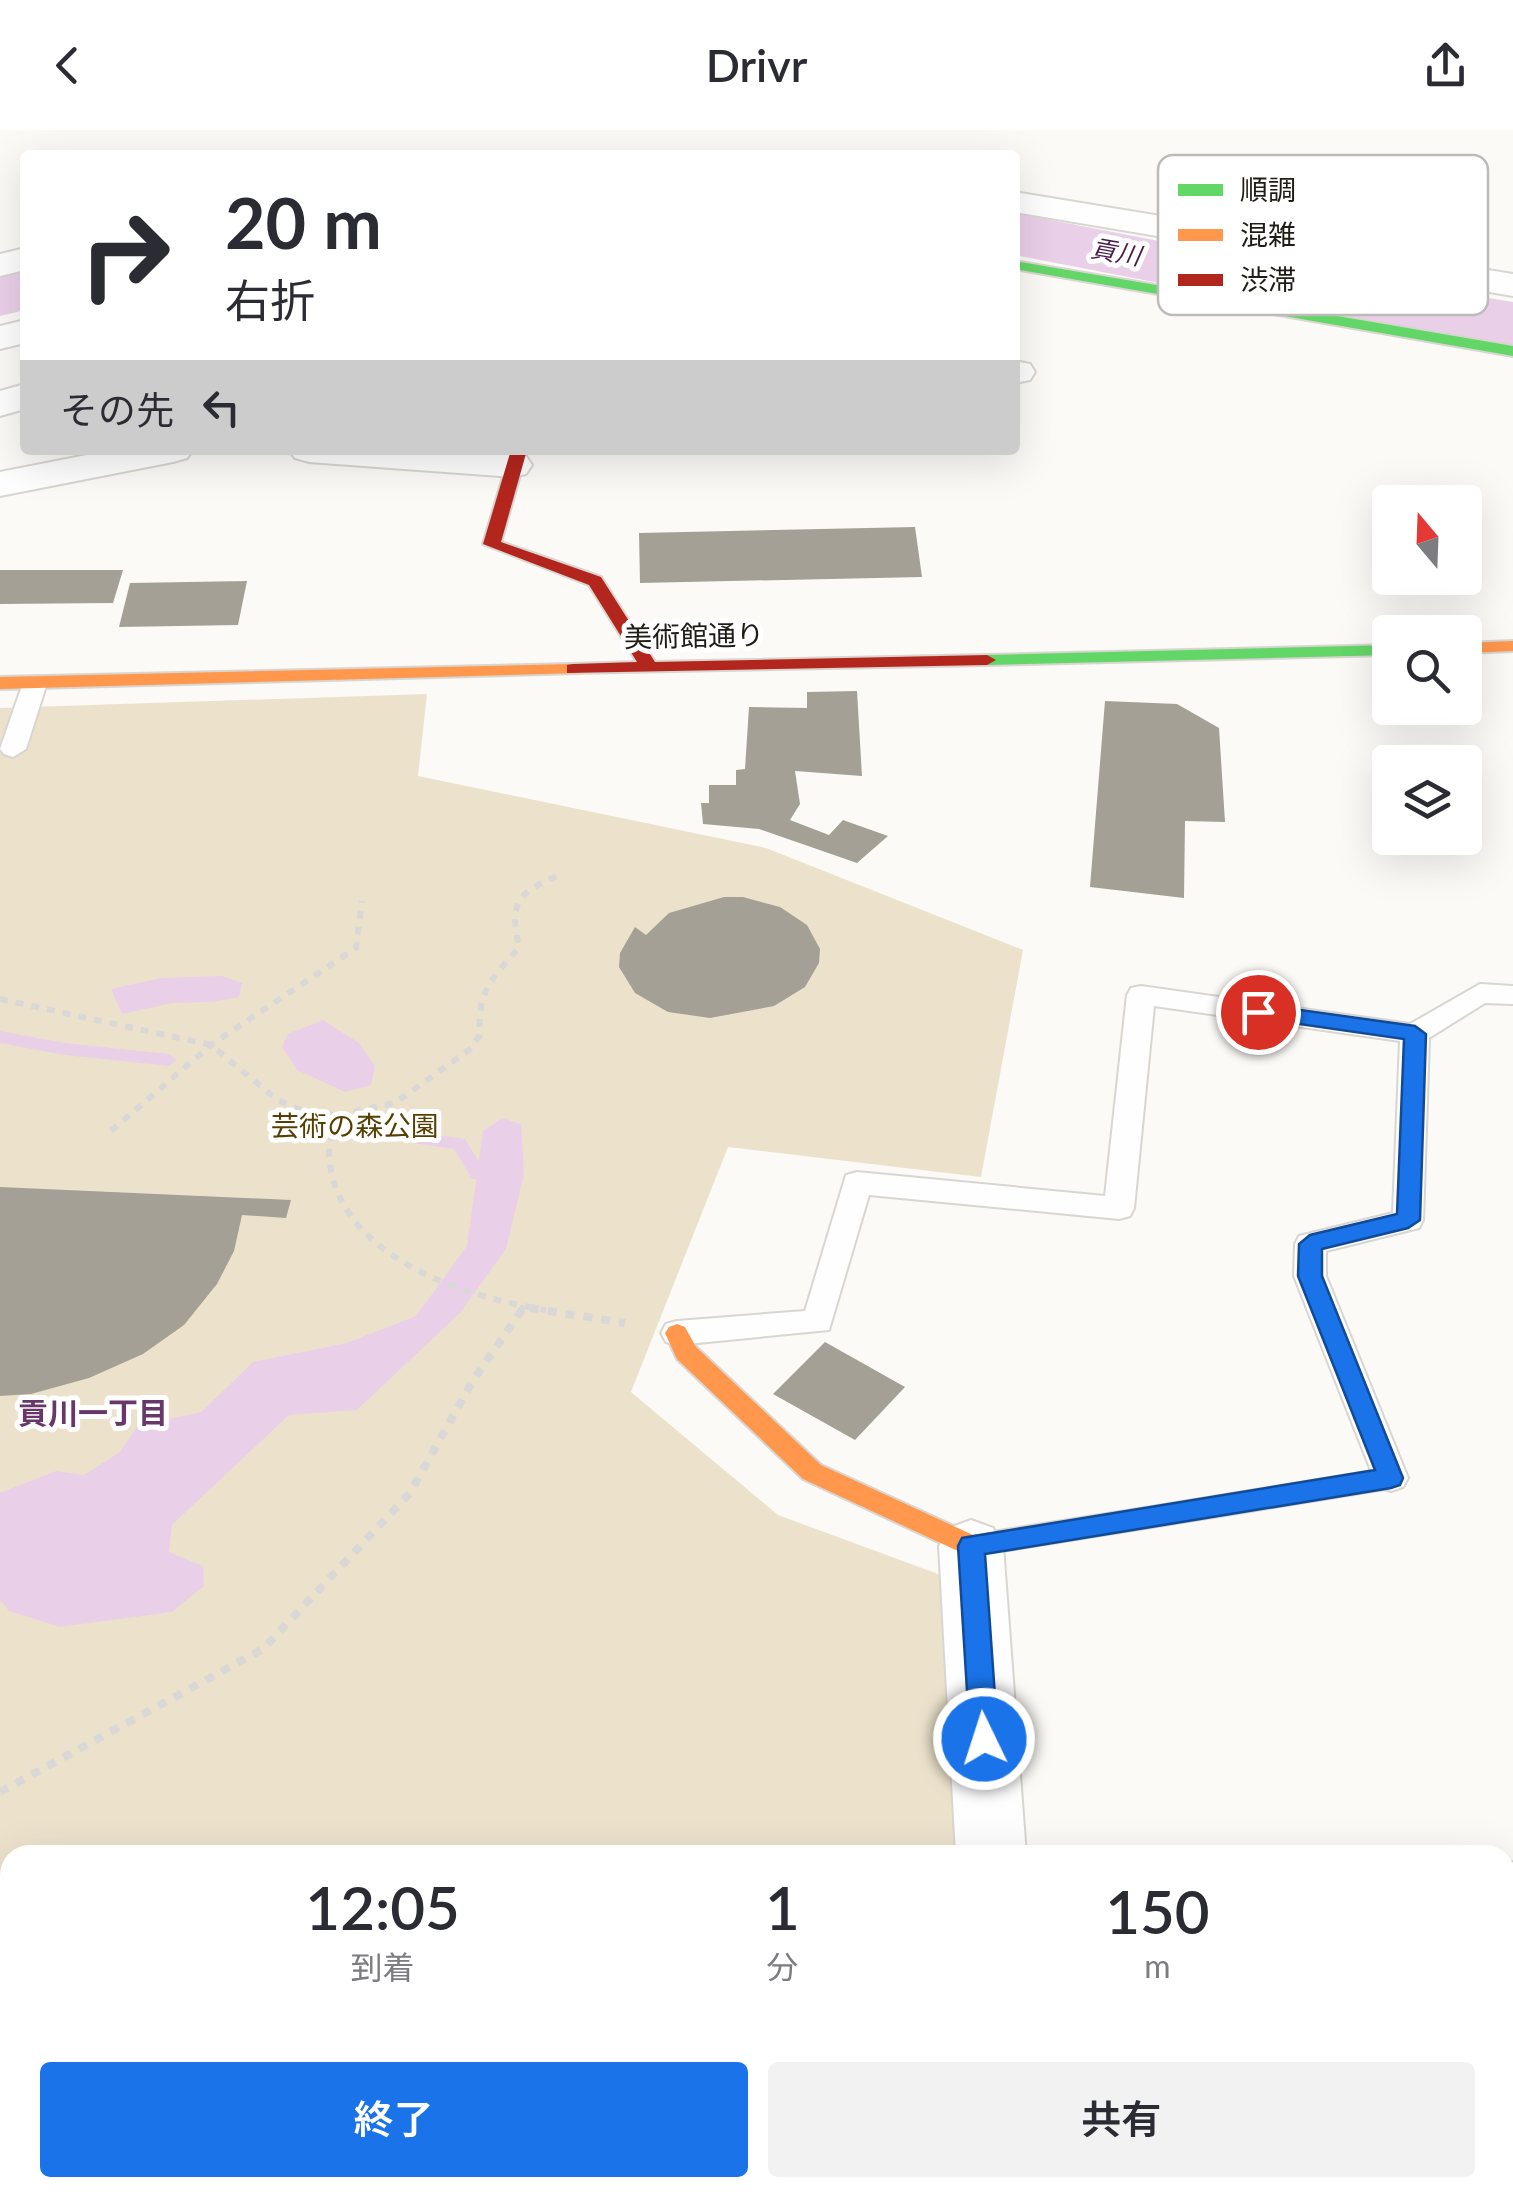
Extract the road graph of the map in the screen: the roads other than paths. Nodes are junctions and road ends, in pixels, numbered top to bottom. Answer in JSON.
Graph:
{"nodes":[{"id":1,"x":1020,"y":203,"type":"edge"},
{"id":2,"x":1158,"y":226,"type":"edge"},
{"id":3,"x":1020,"y":266,"type":"edge"},
{"id":4,"x":1488,"y":281,"type":"edge"},
{"id":5,"x":1513,"y":285,"type":"edge"},
{"id":6,"x":1158,"y":290,"type":"edge"},
{"id":7,"x":1305,"y":315,"type":"edge"},
{"id":8,"x":1513,"y":351,"type":"edge"},
{"id":9,"x":148,"y":455,"type":"edge"},
{"id":10,"x":438,"y":455,"type":"edge"},
{"id":11,"x":516,"y":458,"type":"edge"},
{"id":12,"x":0,"y":484,"type":"edge"},
{"id":13,"x":1513,"y":646,"type":"edge"},
{"id":14,"x":1482,"y":647,"type":"edge"},
{"id":15,"x":1372,"y":650,"type":"edge"},
{"id":16,"x":650,"y":667,"type":"junction"},
{"id":17,"x":35,"y":683,"type":"junction"},
{"id":18,"x":0,"y":684,"type":"edge"},
{"id":19,"x":13,"y":749,"type":"dead end"},
{"id":20,"x":1513,"y":995,"type":"edge"},
{"id":21,"x":1415,"y":1034,"type":"junction"},
{"id":22,"x":677,"y":1333,"type":"joint"},
{"id":23,"x":1391,"y":1478,"type":"joint"},
{"id":24,"x":971,"y":1546,"type":"junction"},
{"id":25,"x":990,"y":1845,"type":"edge"}],
"edges":[{"from":1,"to":2,"type":"street"},
{"from":3,"to":6,"type":"main road"},
{"from":4,"to":5,"type":"street"},
{"from":7,"to":8,"type":"main road"},
{"from":9,"to":12,"type":"street"},
{"from":10,"to":11,"type":"street"},
{"from":11,"to":16,"type":"main road"},
{"from":13,"to":14,"type":"main road"},
{"from":15,"to":16,"type":"main road","name":"美術館通り"},
{"from":16,"to":17,"type":"main road","name":"美術館通り"},
{"from":17,"to":18,"type":"main road","name":"美術館通り"},
{"from":17,"to":19,"type":"lane"},
{"from":20,"to":21,"type":"lane"},
{"from":21,"to":22,"type":"lane"},
{"from":21,"to":23,"type":"lane"},
{"from":22,"to":24,"type":"main road"},
{"from":23,"to":24,"type":"main road"},
{"from":24,"to":25,"type":"street"}]}
